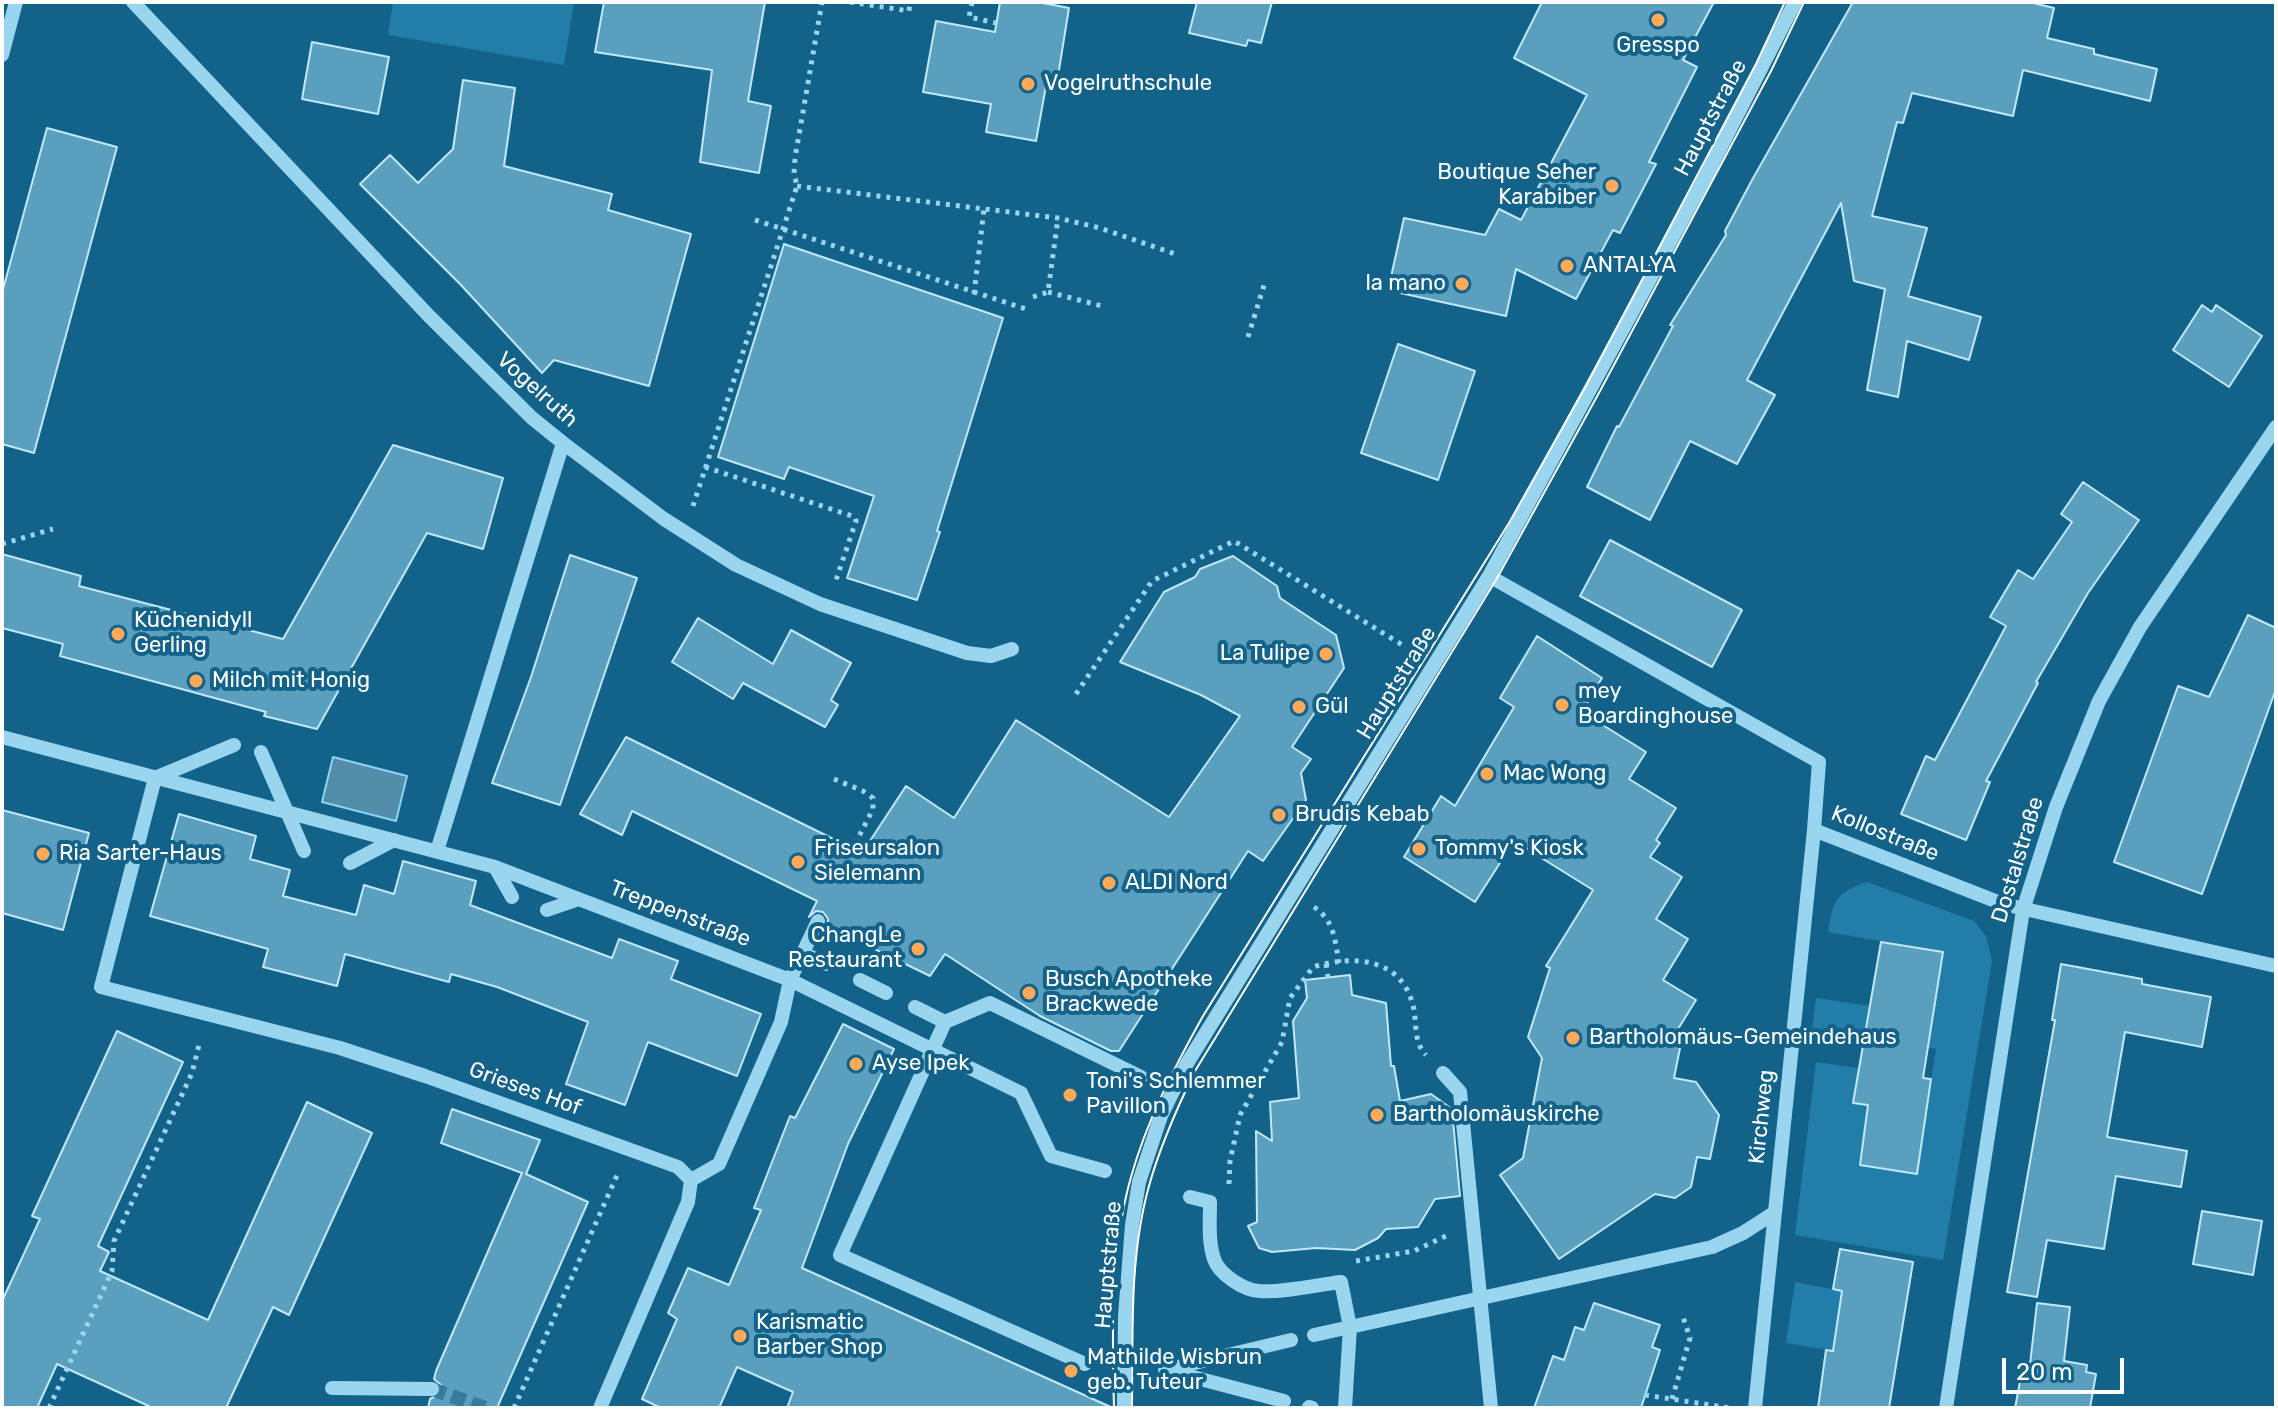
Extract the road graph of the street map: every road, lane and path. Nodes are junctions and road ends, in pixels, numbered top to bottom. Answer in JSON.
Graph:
{"nodes":[{"id":1,"x":16,"y":2,"type":"edge"},
{"id":2,"x":133,"y":2,"type":"edge"},
{"id":3,"x":822,"y":2,"type":"edge"},
{"id":4,"x":850,"y":2,"type":"edge"},
{"id":5,"x":910,"y":2,"type":"edge"},
{"id":6,"x":972,"y":2,"type":"edge"},
{"id":7,"x":1795,"y":2,"type":"edge"},
{"id":8,"x":996,"y":23,"type":"dead end"},
{"id":9,"x":2,"y":55,"type":"edge"},
{"id":10,"x":797,"y":186,"type":"junction"},
{"id":11,"x":984,"y":209,"type":"junction"},
{"id":12,"x":1058,"y":218,"type":"junction"},
{"id":13,"x":755,"y":220,"type":"dead end"},
{"id":14,"x":783,"y":230,"type":"junction"},
{"id":15,"x":1178,"y":255,"type":"dead end"},
{"id":16,"x":1265,"y":282,"type":"dead end"},
{"id":17,"x":1048,"y":292,"type":"junction"},
{"id":18,"x":974,"y":294,"type":"junction"},
{"id":19,"x":1033,"y":297,"type":"dead end"},
{"id":20,"x":1102,"y":306,"type":"dead end"},
{"id":21,"x":1029,"y":310,"type":"dead end"},
{"id":22,"x":1248,"y":337,"type":"dead end"},
{"id":23,"x":2276,"y":427,"type":"edge"},
{"id":24,"x":563,"y":443,"type":"junction"},
{"id":25,"x":705,"y":467,"type":"junction"},
{"id":26,"x":53,"y":529,"type":"dead end"},
{"id":27,"x":684,"y":532,"type":"junction"},
{"id":28,"x":2,"y":544,"type":"edge"},
{"id":29,"x":1489,"y":576,"type":"junction"},
{"id":30,"x":828,"y":607,"type":"junction"},
{"id":31,"x":1404,"y":646,"type":"dead end"},
{"id":32,"x":1012,"y":649,"type":"dead end"},
{"id":33,"x":1076,"y":694,"type":"dead end"},
{"id":34,"x":2,"y":737,"type":"edge"},
{"id":35,"x":234,"y":745,"type":"dead end"},
{"id":36,"x":261,"y":752,"type":"dead end"},
{"id":37,"x":155,"y":778,"type":"junction"},
{"id":38,"x":834,"y":779,"type":"dead end"},
{"id":39,"x":288,"y":812,"type":"junction"},
{"id":40,"x":1814,"y":830,"type":"junction"},
{"id":41,"x":394,"y":840,"type":"junction"},
{"id":42,"x":853,"y":848,"type":"dead end"},
{"id":43,"x":304,"y":851,"type":"dead end"},
{"id":44,"x":437,"y":851,"type":"junction"},
{"id":45,"x":350,"y":863,"type":"dead end"},
{"id":46,"x":495,"y":867,"type":"junction"},
{"id":47,"x":512,"y":897,"type":"dead end"},
{"id":48,"x":579,"y":899,"type":"junction"},
{"id":49,"x":547,"y":910,"type":"dead end"},
{"id":50,"x":2023,"y":910,"type":"junction"},
{"id":51,"x":1319,"y":911,"type":"dead end"},
{"id":52,"x":818,"y":921,"type":"dead end"},
{"id":53,"x":803,"y":953,"type":"junction"},
{"id":54,"x":1339,"y":963,"type":"junction"},
{"id":55,"x":826,"y":964,"type":"dead end"},
{"id":56,"x":1326,"y":964,"type":"junction"},
{"id":57,"x":2276,"y":966,"type":"edge"},
{"id":58,"x":1328,"y":978,"type":"dead end"},
{"id":59,"x":790,"y":980,"type":"junction"},
{"id":60,"x":860,"y":980,"type":"dead end"},
{"id":61,"x":886,"y":993,"type":"dead end"},
{"id":62,"x":915,"y":1007,"type":"dead end"},
{"id":63,"x":208,"y":1013,"type":"junction"},
{"id":64,"x":945,"y":1022,"type":"junction"},
{"id":65,"x":932,"y":1050,"type":"junction"},
{"id":66,"x":1443,"y":1073,"type":"joint"},
{"id":67,"x":1141,"y":1077,"type":"dead end"},
{"id":68,"x":628,"y":1150,"type":"junction"},
{"id":69,"x":1105,"y":1171,"type":"dead end"},
{"id":70,"x":691,"y":1180,"type":"junction"},
{"id":71,"x":1190,"y":1197,"type":"dead end"},
{"id":72,"x":1228,"y":1198,"type":"dead end"},
{"id":73,"x":1774,"y":1213,"type":"junction"},
{"id":74,"x":1472,"y":1224,"type":"junction"},
{"id":75,"x":1354,"y":1261,"type":"dead end"},
{"id":76,"x":1479,"y":1298,"type":"junction"},
{"id":77,"x":1682,"y":1314,"type":"dead end"},
{"id":78,"x":1350,"y":1327,"type":"junction"},
{"id":79,"x":1314,"y":1335,"type":"dead end"},
{"id":80,"x":1291,"y":1340,"type":"dead end"},
{"id":81,"x":1085,"y":1364,"type":"dead end"},
{"id":82,"x":332,"y":1388,"type":"dead end"},
{"id":83,"x":432,"y":1389,"type":"tunnel mouth"},
{"id":84,"x":1645,"y":1395,"type":"dead end"},
{"id":85,"x":1672,"y":1399,"type":"junction"},
{"id":86,"x":1284,"y":1401,"type":"dead end"},
{"id":87,"x":49,"y":1408,"type":"edge"},
{"id":88,"x":514,"y":1408,"type":"edge"},
{"id":89,"x":600,"y":1408,"type":"edge"},
{"id":90,"x":1124,"y":1408,"type":"edge"},
{"id":91,"x":1345,"y":1408,"type":"edge"},
{"id":92,"x":1491,"y":1408,"type":"edge"},
{"id":93,"x":1731,"y":1408,"type":"edge"},
{"id":94,"x":1755,"y":1408,"type":"edge"},
{"id":95,"x":1946,"y":1408,"type":"edge"}],
"edges":[{"from":1,"to":9,"type":"street"},
{"from":2,"to":24,"type":"street","name":"Vogelruth"},
{"from":3,"to":10,"type":"path"},
{"from":4,"to":5,"type":"path"},
{"from":6,"to":8,"type":"path"},
{"from":7,"to":29,"type":"street","name":"Hauptstraße"},
{"from":10,"to":11,"type":"path"},
{"from":10,"to":14,"type":"path"},
{"from":11,"to":12,"type":"path"},
{"from":11,"to":18,"type":"path"},
{"from":12,"to":15,"type":"path"},
{"from":12,"to":17,"type":"path"},
{"from":13,"to":14,"type":"path"},
{"from":14,"to":18,"type":"path"},
{"from":14,"to":25,"type":"path"},
{"from":16,"to":22,"type":"path"},
{"from":17,"to":19,"type":"path"},
{"from":17,"to":20,"type":"path"},
{"from":18,"to":21,"type":"path"},
{"from":23,"to":50,"type":"street","name":"Dostalstraße"},
{"from":24,"to":27,"type":"street","name":"Vogelruth"},
{"from":24,"to":44,"type":"street"},
{"from":25,"to":27,"type":"path"},
{"from":25,"to":30,"type":"path"},
{"from":26,"to":28,"type":"path"},
{"from":27,"to":30,"type":"street","name":"Vogelruth"},
{"from":29,"to":40,"type":"street","name":"Kollostraße"},
{"from":29,"to":90,"type":"street","name":"Hauptstraße"},
{"from":30,"to":32,"type":"street","name":"Vogelruth"},
{"from":31,"to":33,"type":"path"},
{"from":34,"to":37,"type":"street","name":"Treppenstraße"},
{"from":35,"to":37,"type":"street"},
{"from":36,"to":39,"type":"street"},
{"from":37,"to":39,"type":"street","name":"Treppenstraße"},
{"from":37,"to":63,"type":"street","name":"Grieses Hof"},
{"from":38,"to":42,"type":"path"},
{"from":39,"to":41,"type":"street","name":"Treppenstraße"},
{"from":39,"to":43,"type":"street"},
{"from":40,"to":50,"type":"street","name":"Kollostraße"},
{"from":40,"to":73,"type":"street","name":"Kirchweg"},
{"from":41,"to":44,"type":"street","name":"Treppenstraße"},
{"from":41,"to":45,"type":"street"},
{"from":44,"to":46,"type":"street","name":"Treppenstraße"},
{"from":46,"to":47,"type":"street"},
{"from":46,"to":48,"type":"street","name":"Treppenstraße"},
{"from":48,"to":49,"type":"street"},
{"from":48,"to":59,"type":"street","name":"Treppenstraße"},
{"from":50,"to":57,"type":"street","name":"Kollostraße"},
{"from":50,"to":95,"type":"street","name":"Dostalstraße"},
{"from":51,"to":54,"type":"path"},
{"from":52,"to":53,"type":"street"},
{"from":53,"to":55,"type":"street"},
{"from":53,"to":59,"type":"street"},
{"from":54,"to":56,"type":"path"},
{"from":54,"to":66,"type":"path"},
{"from":56,"to":58,"type":"path"},
{"from":56,"to":72,"type":"path"},
{"from":59,"to":65,"type":"street","name":"Treppenstraße"},
{"from":59,"to":70,"type":"street"},
{"from":60,"to":61,"type":"street"},
{"from":62,"to":64,"type":"street"},
{"from":63,"to":68,"type":"street","name":"Grieses Hof"},
{"from":63,"to":87,"type":"path"},
{"from":64,"to":65,"type":"street"},
{"from":64,"to":67,"type":"street"},
{"from":65,"to":69,"type":"street","name":"Treppenstraße"},
{"from":65,"to":81,"type":"street"},
{"from":66,"to":74,"type":"street"},
{"from":68,"to":70,"type":"street","name":"Grieses Hof"},
{"from":68,"to":88,"type":"path"},
{"from":70,"to":89,"type":"street"},
{"from":71,"to":78,"type":"street"},
{"from":73,"to":76,"type":"street"},
{"from":73,"to":94,"type":"street","name":"Kirchweg"},
{"from":74,"to":75,"type":"path"},
{"from":74,"to":76,"type":"street"},
{"from":76,"to":78,"type":"street"},
{"from":76,"to":92,"type":"street"},
{"from":77,"to":85,"type":"path"},
{"from":78,"to":79,"type":"street"},
{"from":78,"to":91,"type":"street"},
{"from":80,"to":86,"type":"street"},
{"from":82,"to":83,"type":"street"},
{"from":84,"to":85,"type":"path"},
{"from":85,"to":93,"type":"path"}]}
